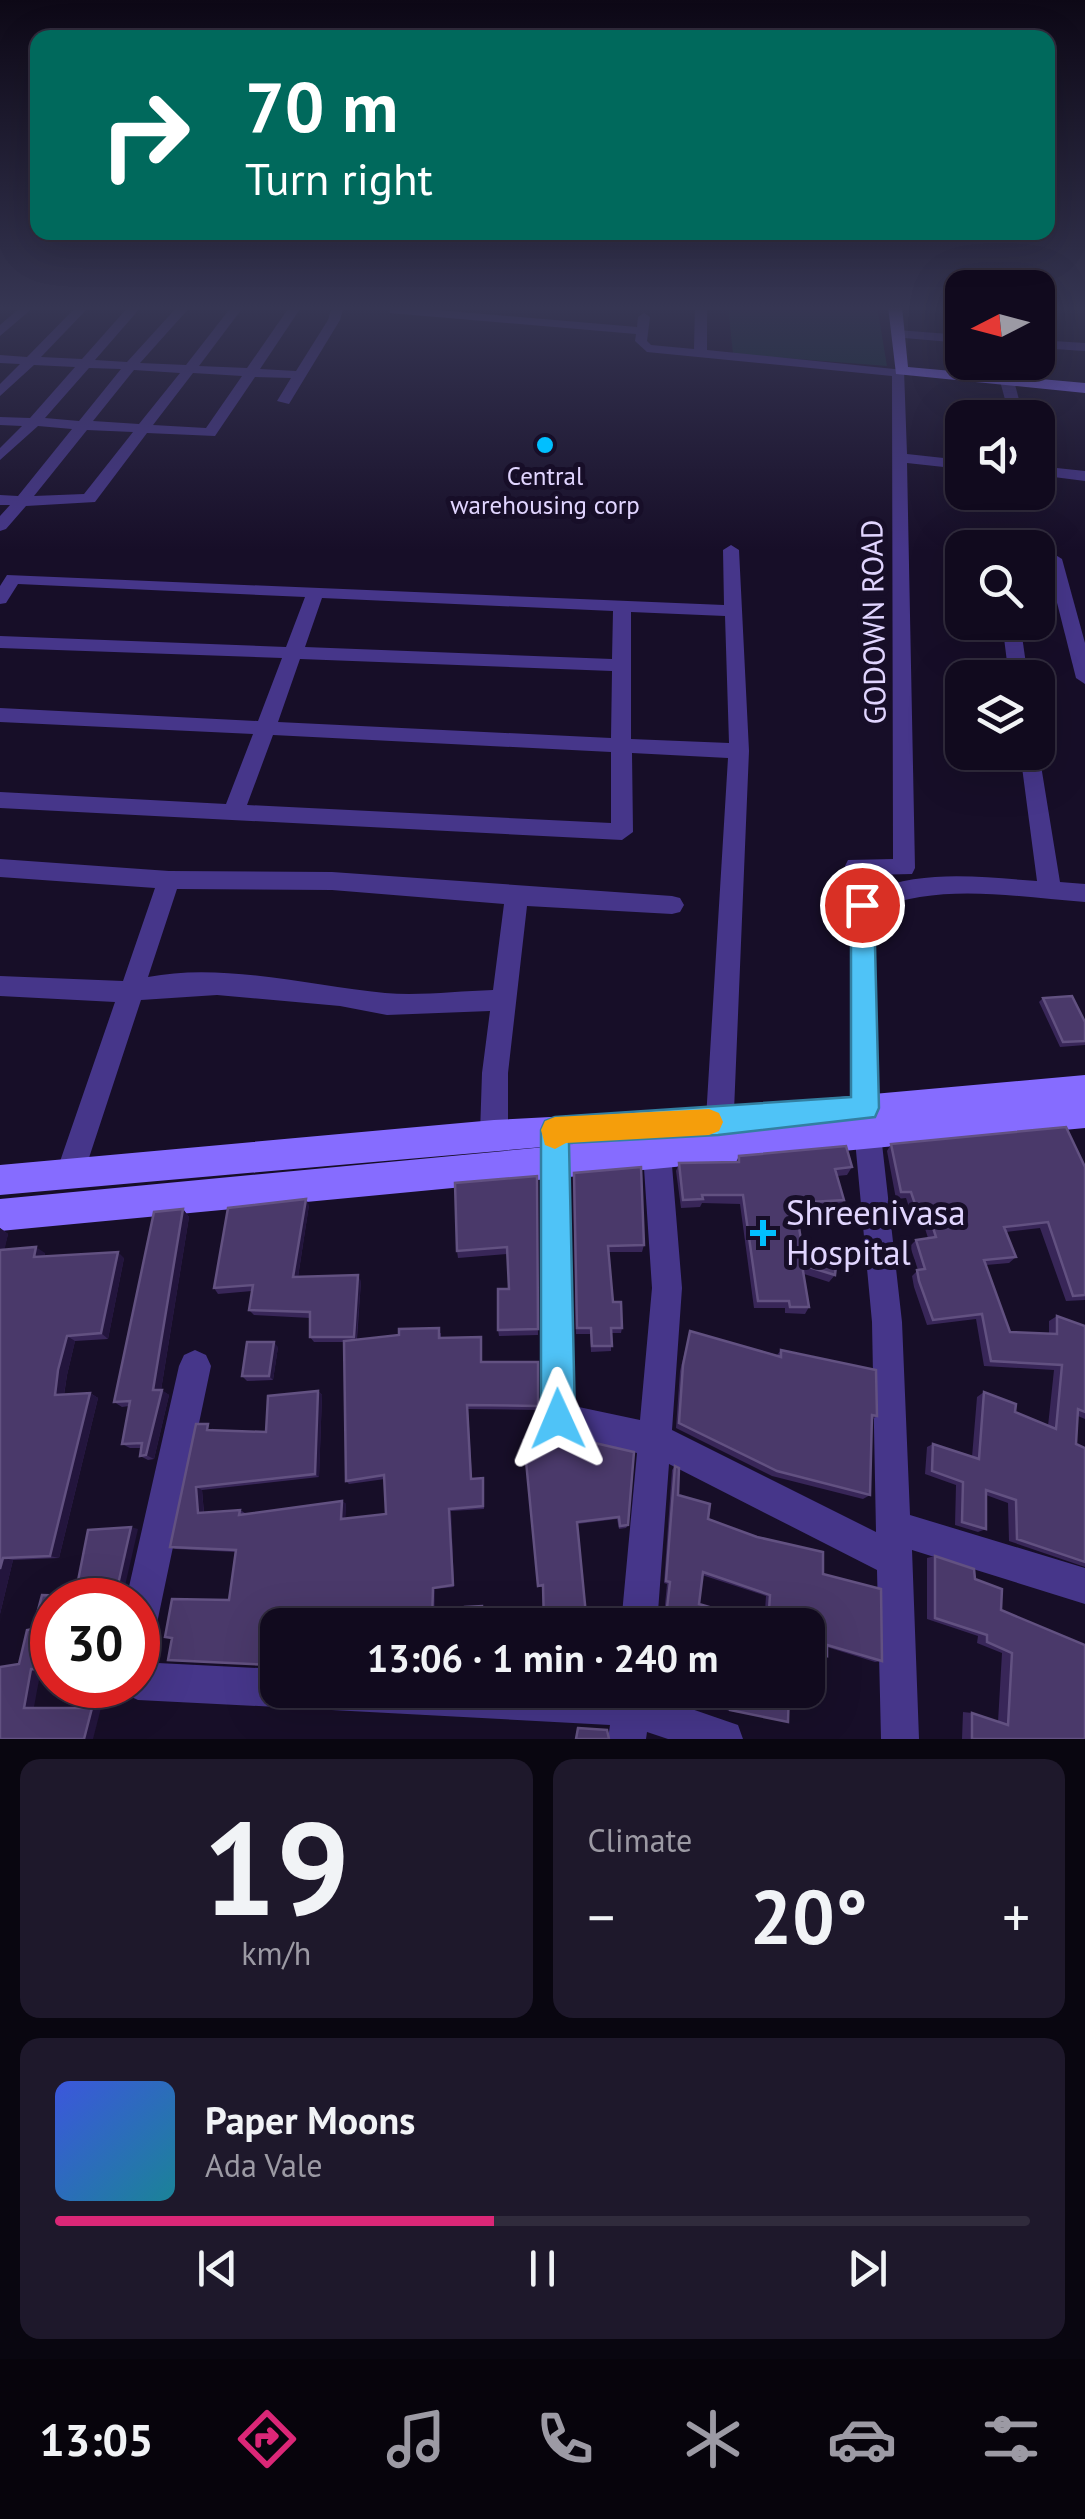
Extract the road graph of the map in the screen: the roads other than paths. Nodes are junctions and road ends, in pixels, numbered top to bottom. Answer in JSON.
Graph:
{"nodes":[{"id":1,"x":65,"y":387,"type":"edge"},
{"id":2,"x":114,"y":387,"type":"edge"},
{"id":3,"x":176,"y":387,"type":"edge"},
{"id":4,"x":243,"y":387,"type":"edge"},
{"id":5,"x":293,"y":387,"type":"edge"},
{"id":6,"x":900,"y":387,"type":"edge"},
{"id":7,"x":284,"y":401,"type":"dead end"},
{"id":8,"x":0,"y":421,"type":"edge"},
{"id":9,"x":34,"y":422,"type":"junction"},
{"id":10,"x":84,"y":425,"type":"junction"},
{"id":11,"x":143,"y":428,"type":"junction"},
{"id":12,"x":0,"y":456,"type":"edge"},
{"id":13,"x":900,"y":458,"type":"junction"},
{"id":14,"x":945,"y":462,"type":"edge"},
{"id":15,"x":1055,"y":473,"type":"edge"},
{"id":16,"x":1085,"y":476,"type":"edge"},
{"id":17,"x":0,"y":500,"type":"edge"},
{"id":18,"x":22,"y":501,"type":"junction"},
{"id":19,"x":0,"y":526,"type":"edge"},
{"id":20,"x":731,"y":550,"type":"dead end"},
{"id":21,"x":1055,"y":562,"type":"edge"},
{"id":22,"x":316,"y":592,"type":"junction"},
{"id":23,"x":0,"y":599,"type":"edge"},
{"id":24,"x":622,"y":606,"type":"junction"},
{"id":25,"x":733,"y":611,"type":"junction"},
{"id":26,"x":0,"y":642,"type":"edge"},
{"id":27,"x":294,"y":653,"type":"junction"},
{"id":28,"x":621,"y":665,"type":"junction"},
{"id":29,"x":1085,"y":678,"type":"edge"},
{"id":30,"x":0,"y":716,"type":"edge"},
{"id":31,"x":266,"y":728,"type":"junction"},
{"id":32,"x":622,"y":746,"type":"junction"},
{"id":33,"x":739,"y":751,"type":"junction"},
{"id":34,"x":1033,"y":770,"type":"edge"},
{"id":35,"x":0,"y":800,"type":"edge"},
{"id":36,"x":234,"y":812,"type":"junction"},
{"id":37,"x":0,"y":868,"type":"edge"},
{"id":38,"x":170,"y":880,"type":"junction"},
{"id":39,"x":1050,"y":889,"type":"junction"},
{"id":40,"x":1085,"y":892,"type":"edge"},
{"id":41,"x":517,"y":896,"type":"junction"},
{"id":42,"x":672,"y":905,"type":"dead end"},
{"id":43,"x":862,"y":905,"type":"junction"},
{"id":44,"x":0,"y":986,"type":"edge"},
{"id":45,"x":129,"y":992,"type":"junction"},
{"id":46,"x":504,"y":1000,"type":"junction"},
{"id":47,"x":1085,"y":1089,"type":"edge"},
{"id":48,"x":1085,"y":1114,"type":"edge"},
{"id":49,"x":866,"y":1121,"type":"junction"},
{"id":50,"x":494,"y":1134,"type":"junction"},
{"id":51,"x":719,"y":1135,"type":"junction"},
{"id":52,"x":555,"y":1146,"type":"junction"},
{"id":53,"x":657,"y":1153,"type":"junction"},
{"id":54,"x":70,"y":1172,"type":"junction"},
{"id":55,"x":0,"y":1180,"type":"edge"},
{"id":56,"x":0,"y":1216,"type":"edge"},
{"id":57,"x":195,"y":1366,"type":"dead end"},
{"id":58,"x":656,"y":1441,"type":"junction"},
{"id":59,"x":894,"y":1543,"type":"junction"},
{"id":60,"x":149,"y":1578,"type":"edge"},
{"id":61,"x":1085,"y":1586,"type":"edge"},
{"id":62,"x":641,"y":1608,"type":"edge"},
{"id":63,"x":160,"y":1682,"type":"edge"},
{"id":64,"x":260,"y":1687,"type":"edge"},
{"id":65,"x":572,"y":1708,"type":"edge"},
{"id":66,"x":630,"y":1712,"type":"edge"},
{"id":67,"x":724,"y":1739,"type":"edge"},
{"id":68,"x":900,"y":1739,"type":"edge"}],
"edges":[{"from":1,"to":9,"type":"street"},
{"from":2,"to":10,"type":"street"},
{"from":3,"to":11,"type":"street"},
{"from":4,"to":11,"type":"street"},
{"from":5,"to":7,"type":"street"},
{"from":6,"to":13,"type":"street","name":"GODOWN ROAD"},
{"from":8,"to":9,"type":"street"},
{"from":9,"to":10,"type":"street"},
{"from":9,"to":12,"type":"street"},
{"from":10,"to":11,"type":"street"},
{"from":10,"to":18,"type":"street"},
{"from":11,"to":18,"type":"street"},
{"from":13,"to":14,"type":"street"},
{"from":13,"to":43,"type":"street","name":"GODOWN ROAD"},
{"from":15,"to":16,"type":"street"},
{"from":17,"to":18,"type":"street"},
{"from":18,"to":19,"type":"street"},
{"from":20,"to":25,"type":"street"},
{"from":21,"to":29,"type":"street"},
{"from":22,"to":23,"type":"street"},
{"from":22,"to":24,"type":"street"},
{"from":22,"to":27,"type":"street"},
{"from":24,"to":25,"type":"street"},
{"from":24,"to":28,"type":"street"},
{"from":25,"to":33,"type":"street"},
{"from":26,"to":27,"type":"street"},
{"from":27,"to":28,"type":"street"},
{"from":27,"to":31,"type":"street"},
{"from":28,"to":32,"type":"street"},
{"from":30,"to":31,"type":"street"},
{"from":31,"to":32,"type":"street"},
{"from":31,"to":36,"type":"street"},
{"from":32,"to":33,"type":"street"},
{"from":32,"to":36,"type":"street"},
{"from":33,"to":51,"type":"street"},
{"from":34,"to":39,"type":"street"},
{"from":35,"to":36,"type":"street"},
{"from":37,"to":38,"type":"street"},
{"from":38,"to":41,"type":"street"},
{"from":38,"to":45,"type":"street"},
{"from":39,"to":40,"type":"street"},
{"from":39,"to":43,"type":"street"},
{"from":41,"to":42,"type":"street"},
{"from":41,"to":46,"type":"street"},
{"from":43,"to":49,"type":"street","name":"GODOWN ROAD"},
{"from":44,"to":45,"type":"street"},
{"from":45,"to":46,"type":"street"},
{"from":45,"to":54,"type":"street"},
{"from":46,"to":50,"type":"street"},
{"from":47,"to":49,"type":"street"},
{"from":48,"to":49,"type":"street"},
{"from":49,"to":51,"type":"street"},
{"from":49,"to":59,"type":"street","name":"GODOWN ROAD"},
{"from":50,"to":52,"type":"street"},
{"from":50,"to":54,"type":"street"},
{"from":51,"to":52,"type":"street"},
{"from":51,"to":53,"type":"street"},
{"from":52,"to":53,"type":"street"},
{"from":52,"to":56,"type":"street"},
{"from":52,"to":58,"type":"street"},
{"from":53,"to":58,"type":"street"},
{"from":54,"to":55,"type":"street"},
{"from":57,"to":60,"type":"street"},
{"from":58,"to":59,"type":"street"},
{"from":58,"to":62,"type":"street"},
{"from":59,"to":61,"type":"street"},
{"from":59,"to":68,"type":"street","name":"GODOWN ROAD"},
{"from":63,"to":64,"type":"street"},
{"from":65,"to":66,"type":"street"},
{"from":66,"to":67,"type":"street"}]}
